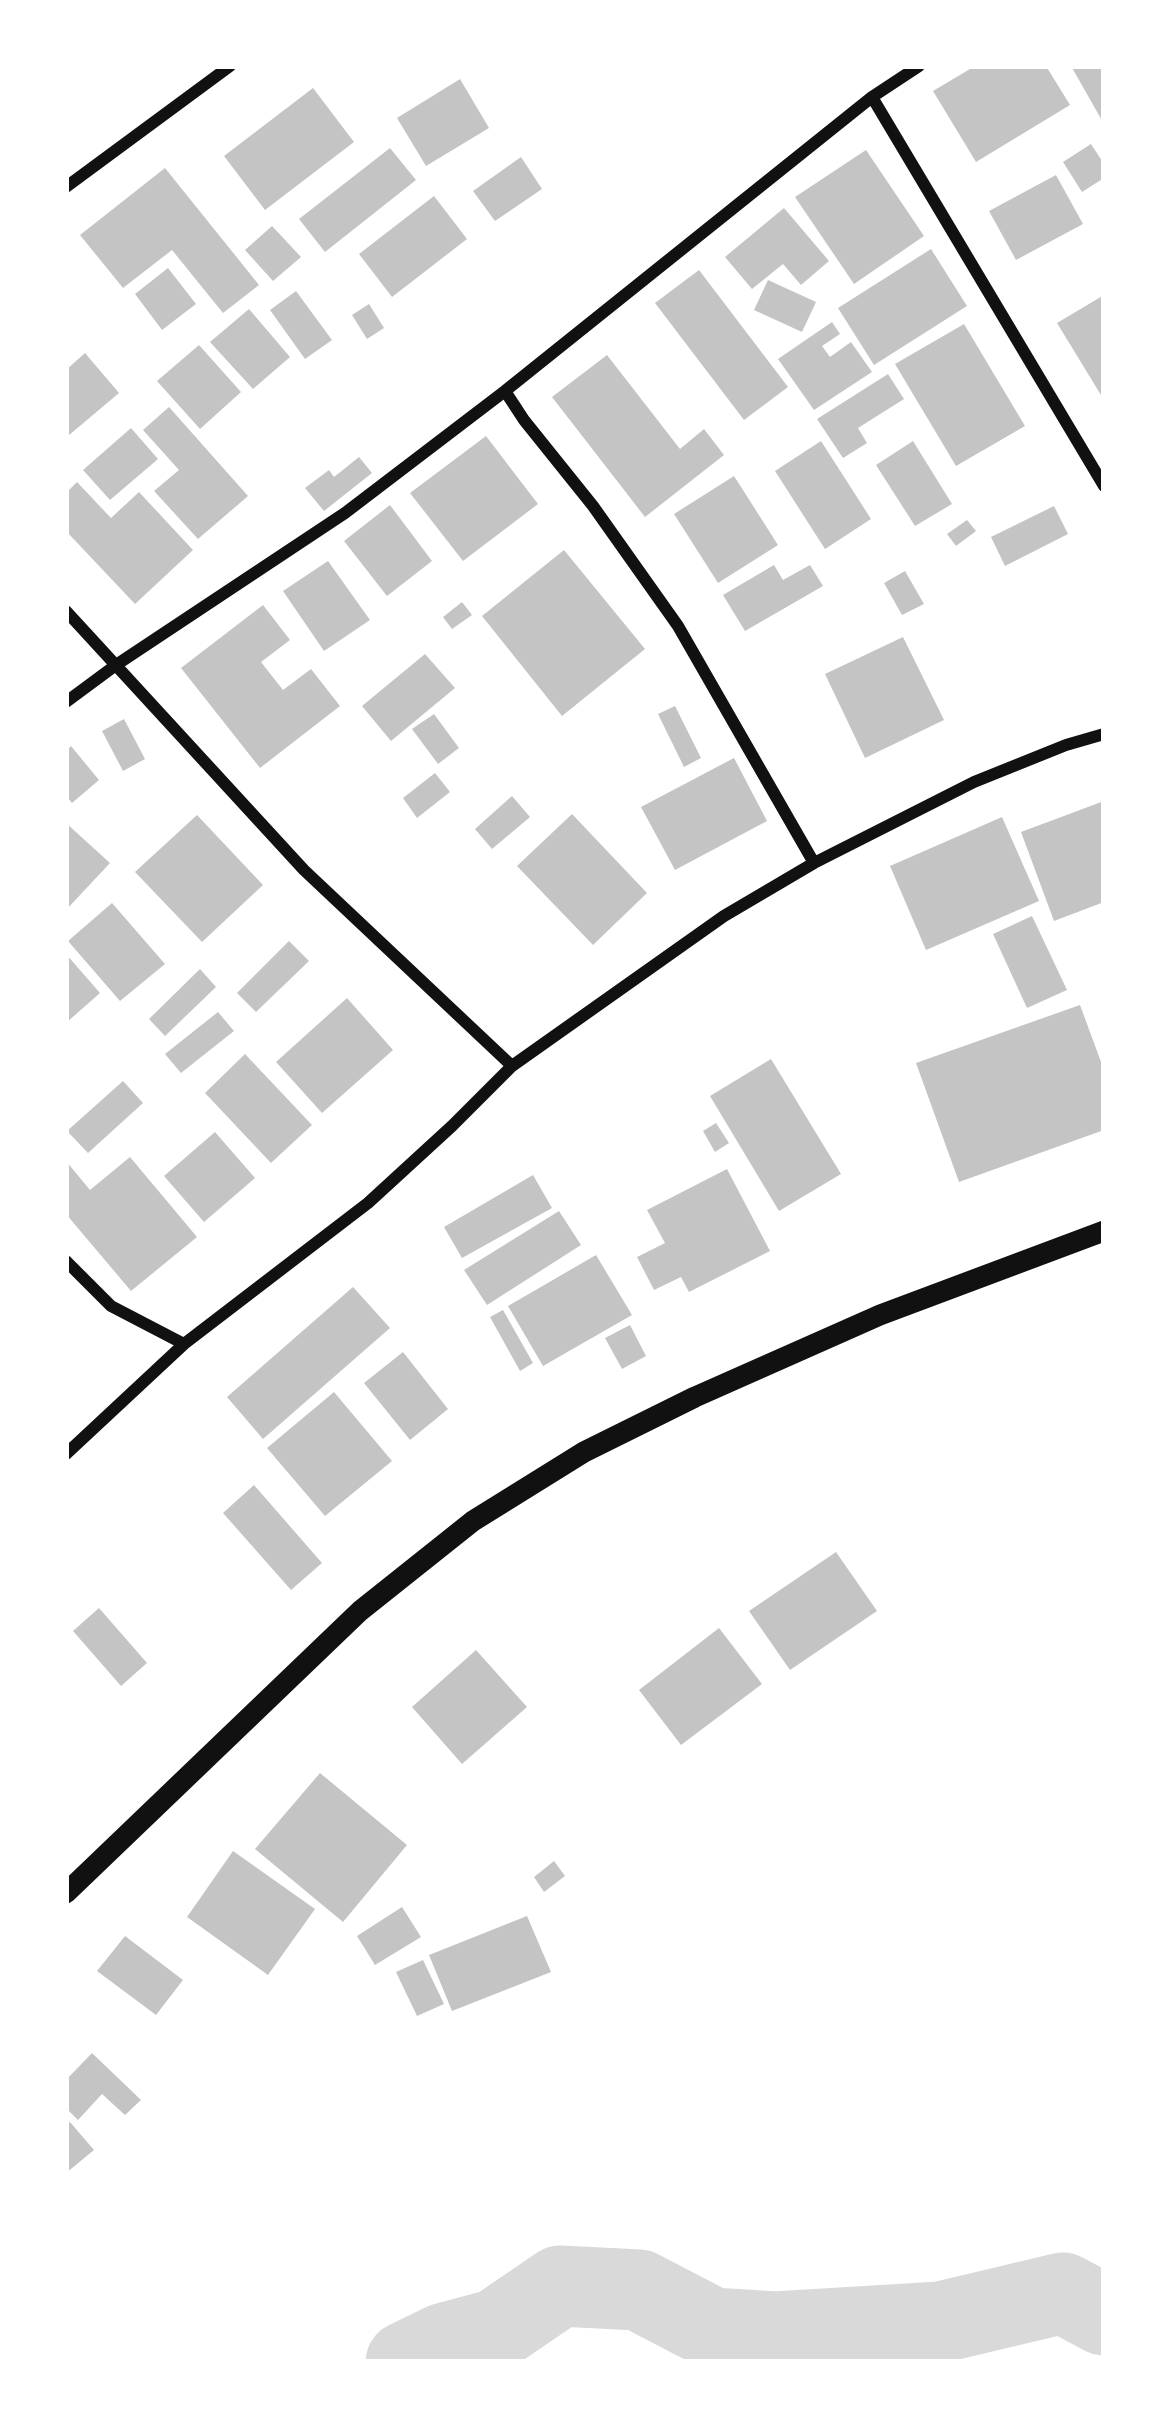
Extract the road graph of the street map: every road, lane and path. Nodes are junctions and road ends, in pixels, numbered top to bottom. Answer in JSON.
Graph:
{"nodes":[{"id":1,"x":230,"y":66,"type":"edge"},
{"id":2,"x":919,"y":66,"type":"edge"},
{"id":3,"x":872,"y":97,"type":"junction"},
{"id":4,"x":66,"y":187,"type":"edge"},
{"id":5,"x":505,"y":391,"type":"junction"},
{"id":6,"x":1104,"y":486,"type":"edge"},
{"id":7,"x":66,"y":611,"type":"edge"},
{"id":8,"x":116,"y":664,"type":"junction"},
{"id":9,"x":66,"y":702,"type":"edge"},
{"id":10,"x":1104,"y":734,"type":"edge"},
{"id":11,"x":814,"y":863,"type":"junction"},
{"id":12,"x":512,"y":1066,"type":"junction"},
{"id":13,"x":1104,"y":1231,"type":"edge"},
{"id":14,"x":66,"y":1261,"type":"edge"},
{"id":15,"x":184,"y":1344,"type":"junction"},
{"id":16,"x":66,"y":1454,"type":"edge"},
{"id":17,"x":66,"y":1893,"type":"edge"}],
"edges":[{"from":1,"to":4,"type":"street"},
{"from":2,"to":3,"type":"street"},
{"from":3,"to":5,"type":"street"},
{"from":3,"to":6,"type":"street"},
{"from":5,"to":8,"type":"street"},
{"from":5,"to":11,"type":"street"},
{"from":7,"to":8,"type":"street"},
{"from":8,"to":9,"type":"street"},
{"from":8,"to":12,"type":"street"},
{"from":10,"to":11,"type":"street"},
{"from":11,"to":12,"type":"street"},
{"from":12,"to":15,"type":"street"},
{"from":13,"to":17,"type":"street"},
{"from":14,"to":15,"type":"street"},
{"from":15,"to":16,"type":"street"}]}
